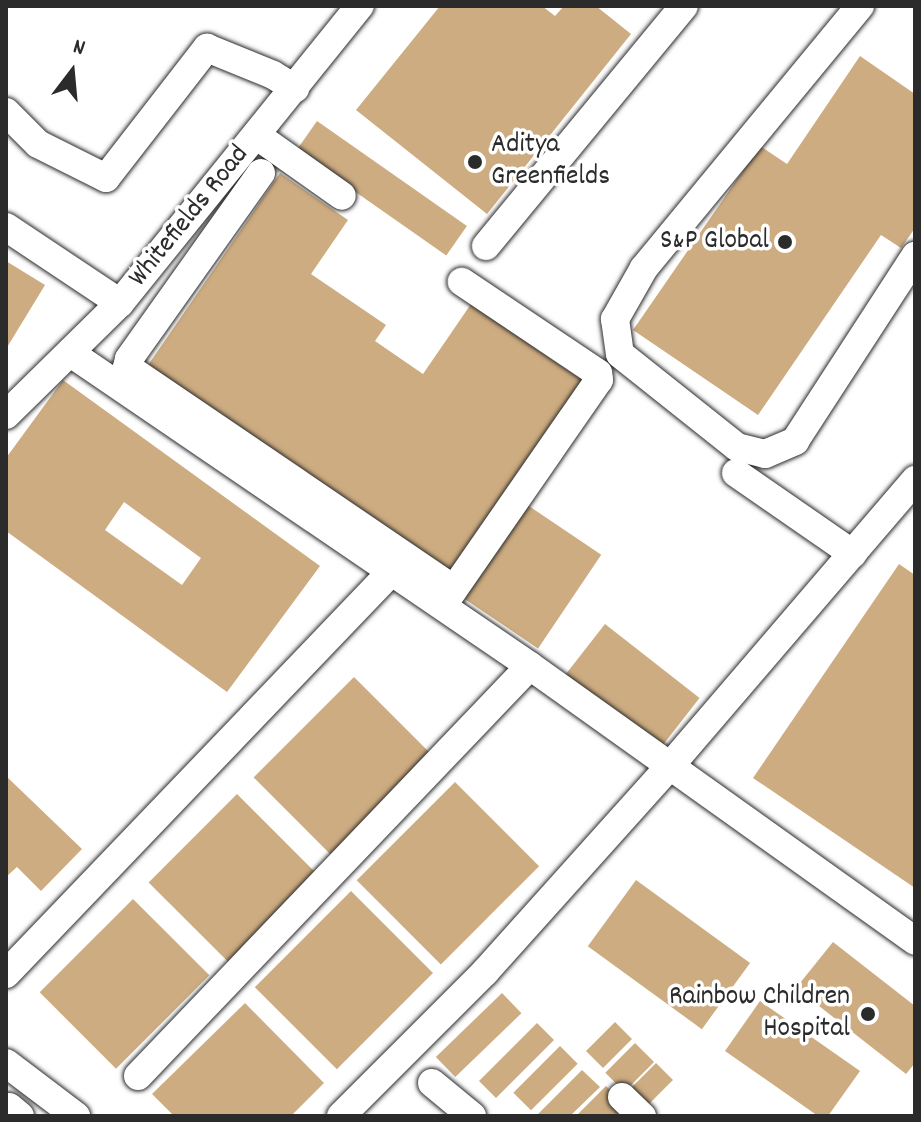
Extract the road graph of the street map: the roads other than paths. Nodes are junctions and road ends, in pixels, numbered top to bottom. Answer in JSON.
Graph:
{"nodes":[{"id":1,"x":360,"y":6,"type":"edge"},
{"id":2,"x":684,"y":6,"type":"edge"},
{"id":3,"x":860,"y":6,"type":"edge"},
{"id":4,"x":295,"y":88,"type":"junction"},
{"id":5,"x":6,"y":112,"type":"edge"},
{"id":6,"x":256,"y":135,"type":"junction"},
{"id":7,"x":261,"y":173,"type":"dead end"},
{"id":8,"x":342,"y":196,"type":"dead end"},
{"id":9,"x":6,"y":227,"type":"edge"},
{"id":10,"x":486,"y":246,"type":"dead end"},
{"id":11,"x":915,"y":256,"type":"edge"},
{"id":12,"x":462,"y":282,"type":"dead end"},
{"id":13,"x":120,"y":303,"type":"junction"},
{"id":14,"x":72,"y":354,"type":"junction"},
{"id":15,"x":6,"y":415,"type":"edge"},
{"id":16,"x":736,"y":473,"type":"dead end"},
{"id":17,"x":915,"y":480,"type":"edge"},
{"id":18,"x":853,"y":554,"type":"junction"},
{"id":19,"x":392,"y":571,"type":"junction"},
{"id":20,"x":448,"y":597,"type":"junction"},
{"id":21,"x":530,"y":666,"type":"junction"},
{"id":22,"x":670,"y":766,"type":"junction"},
{"id":23,"x":915,"y":941,"type":"edge"},
{"id":24,"x":6,"y":974,"type":"edge"},
{"id":25,"x":6,"y":1063,"type":"edge"},
{"id":26,"x":138,"y":1076,"type":"dead end"},
{"id":27,"x":432,"y":1083,"type":"dead end"},
{"id":28,"x":6,"y":1110,"type":"edge"},
{"id":29,"x":20,"y":1116,"type":"edge"},
{"id":30,"x":76,"y":1116,"type":"edge"},
{"id":31,"x":341,"y":1116,"type":"edge"},
{"id":32,"x":472,"y":1116,"type":"edge"}],
"edges":[{"from":1,"to":4,"type":"street","name":"Whitefields Road"},
{"from":2,"to":10,"type":"street"},
{"from":3,"to":11,"type":"street"},
{"from":4,"to":5,"type":"street"},
{"from":4,"to":6,"type":"street","name":"Whitefields Road"},
{"from":6,"to":8,"type":"street"},
{"from":6,"to":13,"type":"street","name":"Whitefields Road"},
{"from":7,"to":20,"type":"street"},
{"from":9,"to":13,"type":"street"},
{"from":12,"to":20,"type":"street"},
{"from":13,"to":14,"type":"street","name":"Whitefields Road"},
{"from":14,"to":15,"type":"street","name":"Whitefields Road"},
{"from":14,"to":19,"type":"street"},
{"from":16,"to":18,"type":"street"},
{"from":17,"to":18,"type":"street"},
{"from":18,"to":22,"type":"street"},
{"from":19,"to":20,"type":"street"},
{"from":19,"to":24,"type":"street"},
{"from":20,"to":21,"type":"street"},
{"from":21,"to":22,"type":"street"},
{"from":21,"to":26,"type":"street"},
{"from":22,"to":23,"type":"street"},
{"from":22,"to":31,"type":"street"},
{"from":25,"to":30,"type":"street"},
{"from":27,"to":32,"type":"street"},
{"from":28,"to":29,"type":"street"}]}
